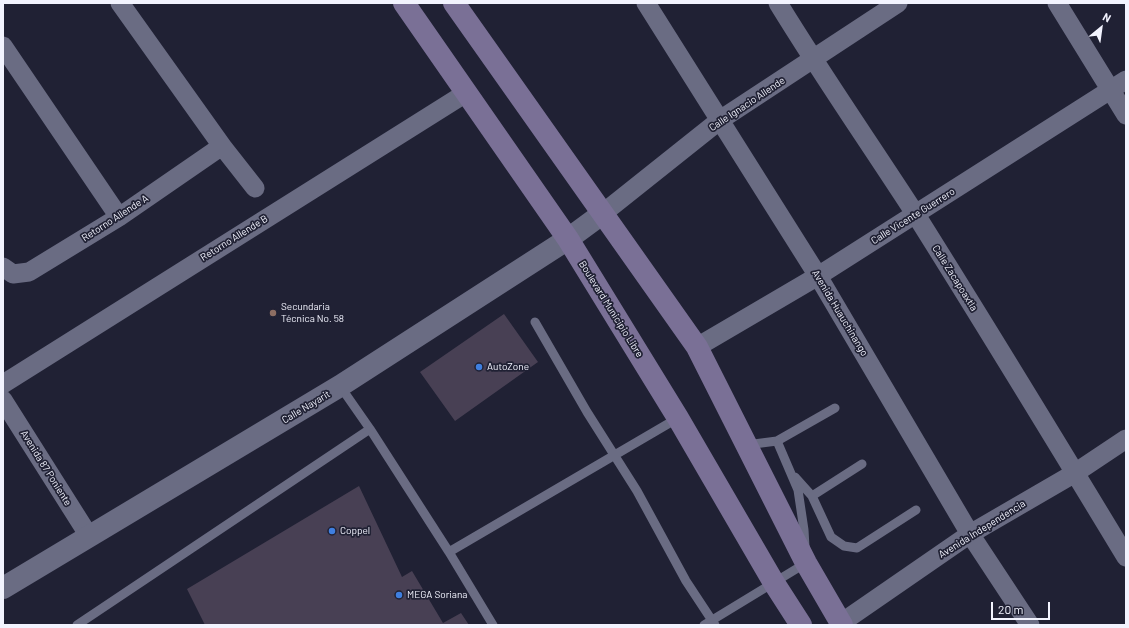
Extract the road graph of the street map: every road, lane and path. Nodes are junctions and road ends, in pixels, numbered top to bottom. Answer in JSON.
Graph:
{"nodes":[{"id":1,"x":120,"y":3,"type":"edge"},
{"id":2,"x":404,"y":3,"type":"edge"},
{"id":3,"x":454,"y":3,"type":"edge"},
{"id":4,"x":646,"y":3,"type":"edge"},
{"id":5,"x":778,"y":3,"type":"edge"},
{"id":6,"x":898,"y":3,"type":"edge"},
{"id":7,"x":1056,"y":3,"type":"edge"},
{"id":8,"x":3,"y":46,"type":"edge"},
{"id":9,"x":813,"y":59,"type":"junction"},
{"id":10,"x":1118,"y":85,"type":"edge"},
{"id":11,"x":466,"y":93,"type":"junction"},
{"id":12,"x":1126,"y":115,"type":"edge"},
{"id":13,"x":720,"y":120,"type":"junction"},
{"id":14,"x":222,"y":146,"type":"junction"},
{"id":15,"x":255,"y":188,"type":"dead end"},
{"id":16,"x":602,"y":214,"type":"junction"},
{"id":17,"x":915,"y":215,"type":"junction"},
{"id":18,"x":118,"y":217,"type":"junction"},
{"id":19,"x":568,"y":239,"type":"junction"},
{"id":20,"x":3,"y":267,"type":"edge"},
{"id":21,"x":818,"y":276,"type":"junction"},
{"id":22,"x":535,"y":322,"type":"dead end"},
{"id":23,"x":697,"y":347,"type":"junction"},
{"id":24,"x":3,"y":384,"type":"edge"},
{"id":25,"x":340,"y":386,"type":"junction"},
{"id":26,"x":835,"y":408,"type":"dead end"},
{"id":27,"x":6,"y":412,"type":"edge"},
{"id":28,"x":678,"y":418,"type":"junction"},
{"id":29,"x":370,"y":429,"type":"junction"},
{"id":30,"x":1126,"y":439,"type":"edge"},
{"id":31,"x":777,"y":441,"type":"junction"},
{"id":32,"x":746,"y":445,"type":"junction"},
{"id":33,"x":615,"y":456,"type":"junction"},
{"id":34,"x":862,"y":464,"type":"dead end"},
{"id":35,"x":790,"y":472,"type":"junction"},
{"id":36,"x":1075,"y":473,"type":"junction"},
{"id":37,"x":812,"y":496,"type":"junction"},
{"id":38,"x":916,"y":510,"type":"dead end"},
{"id":39,"x":970,"y":534,"type":"junction"},
{"id":40,"x":89,"y":536,"type":"junction"},
{"id":41,"x":449,"y":552,"type":"junction"},
{"id":42,"x":1126,"y":557,"type":"edge"},
{"id":43,"x":806,"y":563,"type":"junction"},
{"id":44,"x":774,"y":583,"type":"junction"},
{"id":45,"x":3,"y":588,"type":"edge"},
{"id":46,"x":710,"y":623,"type":"edge"},
{"id":47,"x":842,"y":624,"type":"edge"},
{"id":48,"x":77,"y":625,"type":"edge"},
{"id":49,"x":492,"y":625,"type":"edge"},
{"id":50,"x":801,"y":625,"type":"edge"},
{"id":51,"x":1030,"y":625,"type":"edge"}],
"edges":[{"from":1,"to":14,"type":"street"},
{"from":2,"to":11,"type":"main road","name":"Boulevard Municipio Libre"},
{"from":3,"to":16,"type":"main road"},
{"from":4,"to":13,"type":"street","name":"Avenida Huauchinango"},
{"from":5,"to":9,"type":"street","name":"Calle Zacapoaxtla"},
{"from":6,"to":9,"type":"street","name":"Calle Ignacio Allende"},
{"from":7,"to":10,"type":"street"},
{"from":8,"to":18,"type":"street"},
{"from":9,"to":13,"type":"street","name":"Calle Ignacio Allende"},
{"from":9,"to":17,"type":"street","name":"Calle Zacapoaxtla"},
{"from":10,"to":12,"type":"street"},
{"from":10,"to":17,"type":"street","name":"Calle Vicente Guerrero"},
{"from":11,"to":19,"type":"main road","name":"Boulevard Municipio Libre"},
{"from":11,"to":24,"type":"street","name":"Retorno Allende B"},
{"from":13,"to":16,"type":"street","name":"Calle Ignacio Allende"},
{"from":13,"to":21,"type":"street","name":"Avenida Huauchinango"},
{"from":14,"to":15,"type":"street"},
{"from":14,"to":18,"type":"street","name":"Retorno Allende A"},
{"from":16,"to":19,"type":"street","name":"Calle Nayarit"},
{"from":16,"to":23,"type":"main road"},
{"from":17,"to":21,"type":"street","name":"Calle Vicente Guerrero"},
{"from":17,"to":36,"type":"street","name":"Calle Zacapoaxtla"},
{"from":18,"to":20,"type":"street","name":"Retorno Allende A"},
{"from":19,"to":25,"type":"street","name":"Calle Nayarit"},
{"from":19,"to":28,"type":"main road","name":"Boulevard Municipio Libre"},
{"from":21,"to":23,"type":"street","name":"Calle Vicente Guerrero"},
{"from":21,"to":39,"type":"street","name":"Avenida Huauchinango"},
{"from":22,"to":33,"type":"lane"},
{"from":23,"to":32,"type":"main road"},
{"from":25,"to":29,"type":"lane"},
{"from":25,"to":40,"type":"street","name":"Calle Nayarit"},
{"from":26,"to":31,"type":"lane"},
{"from":27,"to":40,"type":"street","name":"Avenida 87 Poniente"},
{"from":28,"to":33,"type":"lane"},
{"from":28,"to":44,"type":"main road","name":"Boulevard Municipio Libre"},
{"from":29,"to":41,"type":"lane"},
{"from":29,"to":48,"type":"lane"},
{"from":30,"to":36,"type":"street","name":"Avenida Independencia"},
{"from":31,"to":32,"type":"lane"},
{"from":31,"to":35,"type":"lane"},
{"from":32,"to":43,"type":"main road"},
{"from":33,"to":41,"type":"lane"},
{"from":33,"to":46,"type":"lane"},
{"from":34,"to":37,"type":"lane"},
{"from":35,"to":37,"type":"lane"},
{"from":35,"to":43,"type":"lane"},
{"from":36,"to":39,"type":"street","name":"Avenida Independencia"},
{"from":36,"to":42,"type":"street","name":"Calle Zacapoaxtla"},
{"from":37,"to":38,"type":"lane"},
{"from":39,"to":47,"type":"street","name":"Avenida Independencia"},
{"from":39,"to":51,"type":"street","name":"Avenida Huauchinango"},
{"from":40,"to":45,"type":"street","name":"Calle Nayarit"},
{"from":41,"to":49,"type":"lane"},
{"from":43,"to":44,"type":"lane"},
{"from":43,"to":47,"type":"main road"},
{"from":44,"to":46,"type":"lane"},
{"from":44,"to":50,"type":"main road","name":"Boulevard Municipio Libre"}]}
